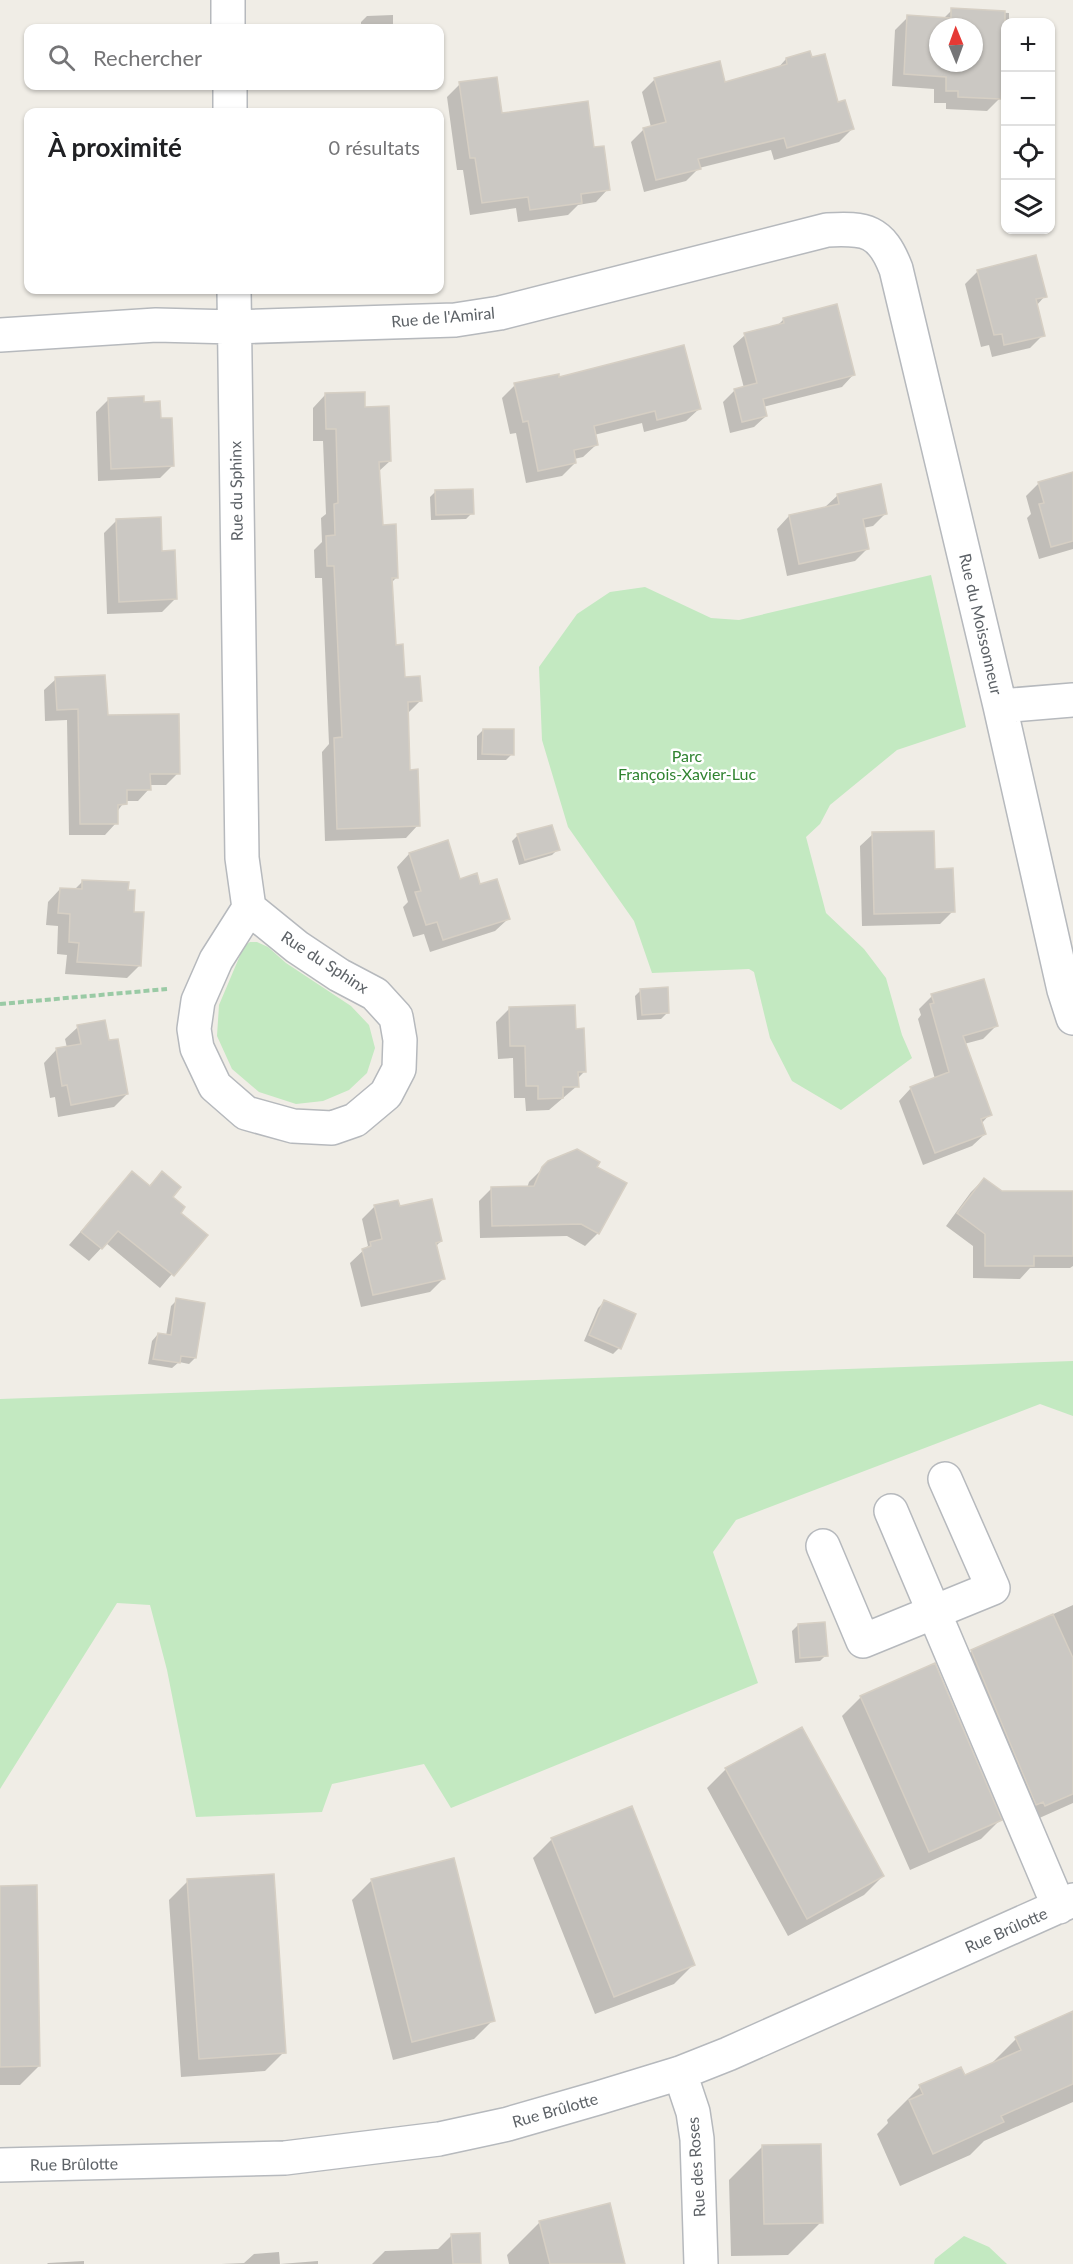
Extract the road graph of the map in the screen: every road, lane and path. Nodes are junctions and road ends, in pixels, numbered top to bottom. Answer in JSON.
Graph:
{"nodes":[{"id":1,"x":228,"y":0,"type":"edge"},
{"id":2,"x":228,"y":24,"type":"edge"},
{"id":3,"x":230,"y":90,"type":"edge"},
{"id":4,"x":230,"y":108,"type":"edge"},
{"id":5,"x":875,"y":236,"type":"joint"},
{"id":6,"x":234,"y":294,"type":"edge"},
{"id":7,"x":234,"y":327,"type":"junction"},
{"id":8,"x":0,"y":335,"type":"edge"},
{"id":9,"x":1073,"y":700,"type":"edge"},
{"id":10,"x":1000,"y":706,"type":"junction"},
{"id":11,"x":249,"y":908,"type":"junction"},
{"id":12,"x":205,"y":986,"type":"junction"},
{"id":13,"x":0,"y":1004,"type":"edge"},
{"id":14,"x":1073,"y":1018,"type":"edge"},
{"id":15,"x":945,"y":1479,"type":"dead end"},
{"id":16,"x":891,"y":1510,"type":"dead end"},
{"id":17,"x":824,"y":1546,"type":"dead end"},
{"id":18,"x":933,"y":1613,"type":"junction"},
{"id":19,"x":1066,"y":1903,"type":"edge"},
{"id":20,"x":680,"y":2073,"type":"junction"},
{"id":21,"x":0,"y":2165,"type":"edge"},
{"id":22,"x":701,"y":2264,"type":"edge"}],
"edges":[{"from":1,"to":2,"type":"street"},
{"from":3,"to":4,"type":"street"},
{"from":5,"to":7,"type":"street","name":"Rue de l'Amiral"},
{"from":5,"to":10,"type":"street","name":"Rue du Moissonneur"},
{"from":6,"to":7,"type":"street","name":"Rue du Sphinx"},
{"from":7,"to":8,"type":"street","name":"Rue de l'Amiral"},
{"from":7,"to":11,"type":"street","name":"Rue du Sphinx"},
{"from":9,"to":10,"type":"street"},
{"from":10,"to":14,"type":"street","name":"Rue du Moissonneur"},
{"from":11,"to":12,"type":"street","name":"Rue du Sphinx"},
{"from":11,"to":12,"type":"street","name":"Rue du Sphinx"},
{"from":12,"to":13,"type":"path"},
{"from":15,"to":18,"type":"street"},
{"from":16,"to":18,"type":"street"},
{"from":17,"to":18,"type":"street"},
{"from":18,"to":19,"type":"street"},
{"from":19,"to":20,"type":"street","name":"Rue Brûlotte"},
{"from":20,"to":21,"type":"street","name":"Rue Brûlotte"},
{"from":20,"to":22,"type":"street","name":"Rue des Roses"}]}
